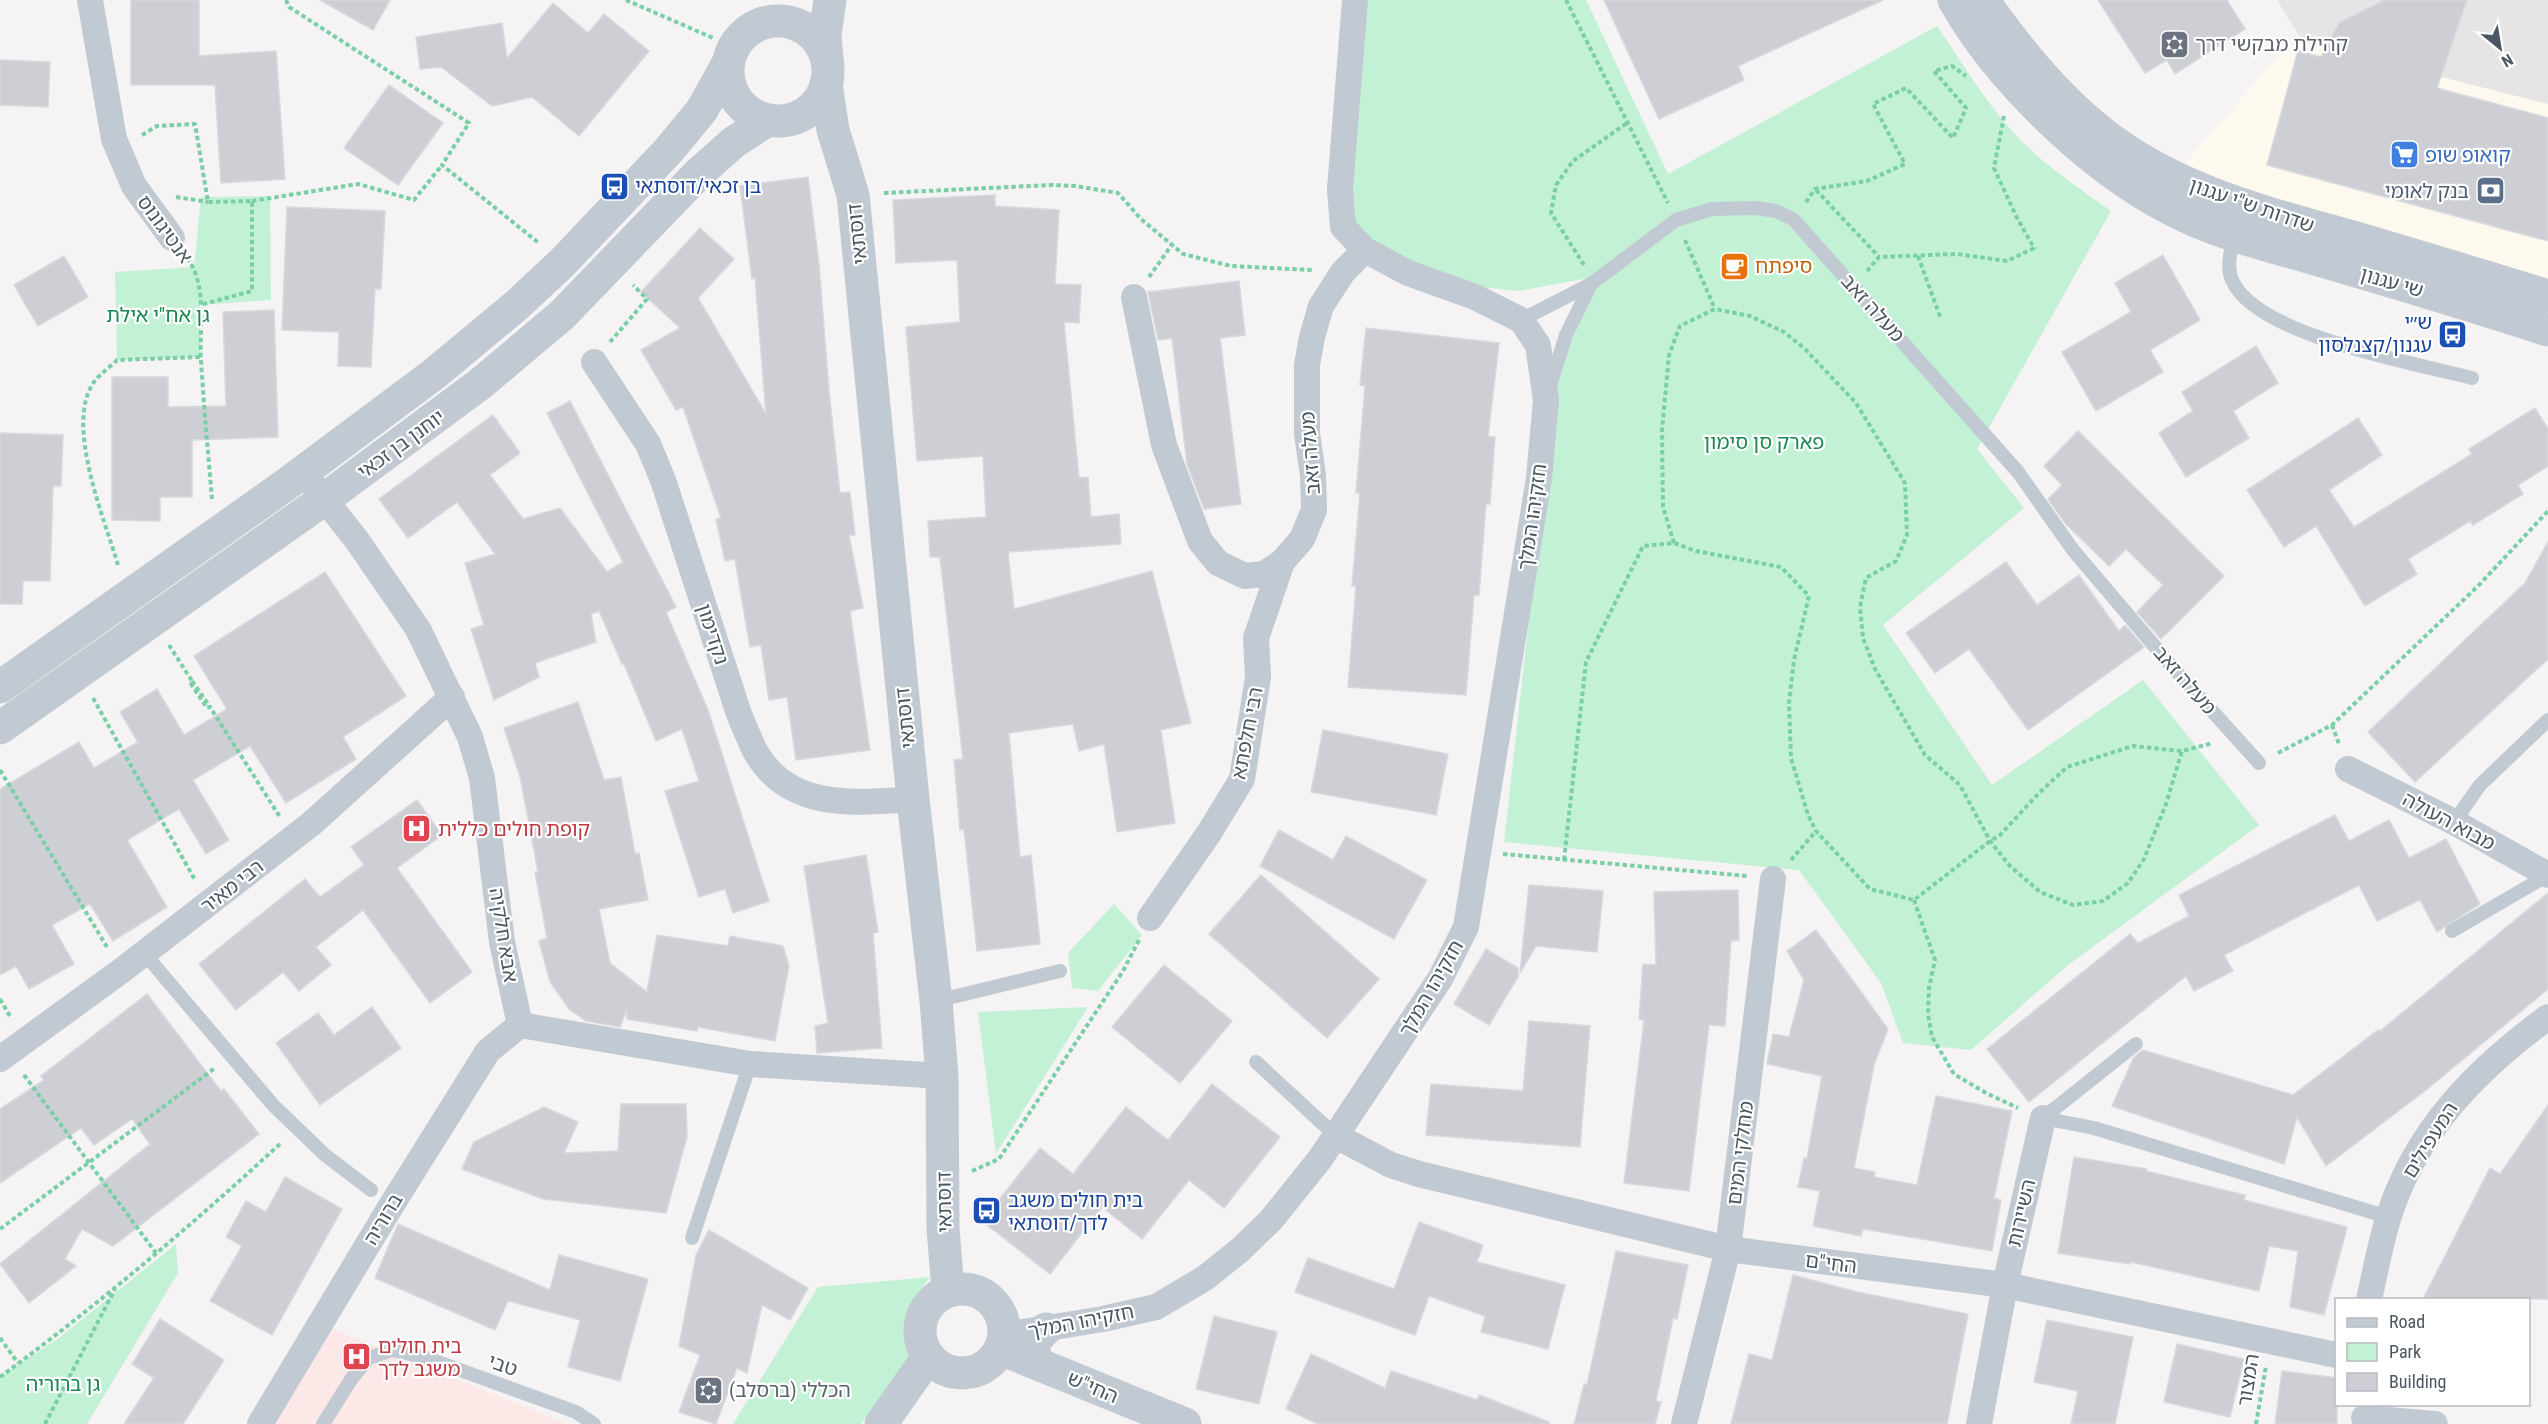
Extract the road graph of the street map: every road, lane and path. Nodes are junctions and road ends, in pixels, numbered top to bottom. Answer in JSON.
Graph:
{"nodes":[{"id":1,"x":90,"y":0,"type":"edge"},
{"id":2,"x":285,"y":0,"type":"edge"},
{"id":3,"x":626,"y":0,"type":"edge"},
{"id":4,"x":830,"y":0,"type":"edge"},
{"id":5,"x":1355,"y":0,"type":"edge"},
{"id":6,"x":1566,"y":0,"type":"edge"},
{"id":7,"x":1954,"y":0,"type":"edge"},
{"id":8,"x":1983,"y":0,"type":"edge"},
{"id":9,"x":747,"y":34,"type":"edge"},
{"id":10,"x":827,"y":72,"type":"junction"},
{"id":11,"x":1970,"y":79,"type":"dead end"},
{"id":12,"x":2005,"y":115,"type":"dead end"},
{"id":13,"x":781,"y":119,"type":"junction"},
{"id":14,"x":1628,"y":123,"type":"junction"},
{"id":15,"x":837,"y":147,"type":"junction"},
{"id":16,"x":118,"y":149,"type":"junction"},
{"id":17,"x":442,"y":165,"type":"junction"},
{"id":18,"x":1815,"y":189,"type":"junction"},
{"id":19,"x":853,"y":195,"type":"junction"},
{"id":20,"x":252,"y":201,"type":"junction"},
{"id":21,"x":1793,"y":219,"type":"junction"},
{"id":22,"x":1676,"y":220,"type":"junction"},
{"id":23,"x":2235,"y":235,"type":"junction"},
{"id":24,"x":172,"y":238,"type":"joint"},
{"id":25,"x":1171,"y":246,"type":"junction"},
{"id":26,"x":1365,"y":250,"type":"junction"},
{"id":27,"x":1918,"y":256,"type":"junction"},
{"id":28,"x":563,"y":262,"type":"junction"},
{"id":29,"x":613,"y":262,"type":"junction"},
{"id":30,"x":1582,"y":263,"type":"dead end"},
{"id":31,"x":1343,"y":272,"type":"junction"},
{"id":32,"x":1591,"y":284,"type":"junction"},
{"id":33,"x":2548,"y":296,"type":"edge"},
{"id":34,"x":1134,"y":297,"type":"joint"},
{"id":35,"x":200,"y":304,"type":"junction"},
{"id":36,"x":1715,"y":309,"type":"junction"},
{"id":37,"x":1941,"y":319,"type":"dead end"},
{"id":38,"x":1521,"y":320,"type":"junction"},
{"id":39,"x":2548,"y":330,"type":"edge"},
{"id":40,"x":201,"y":357,"type":"junction"},
{"id":41,"x":594,"y":362,"type":"joint"},
{"id":42,"x":2472,"y":378,"type":"dead end"},
{"id":43,"x":1546,"y":400,"type":"junction"},
{"id":44,"x":303,"y":472,"type":"junction"},
{"id":45,"x":326,"y":498,"type":"junction"},
{"id":46,"x":2548,"y":511,"type":"edge"},
{"id":47,"x":214,"y":535,"type":"junction"},
{"id":48,"x":1674,"y":543,"type":"junction"},
{"id":49,"x":112,"y":544,"type":"dead end"},
{"id":50,"x":1282,"y":562,"type":"junction"},
{"id":51,"x":153,"y":619,"type":"junction"},
{"id":52,"x":79,"y":671,"type":"junction"},
{"id":53,"x":0,"y":687,"type":"edge"},
{"id":54,"x":452,"y":697,"type":"junction"},
{"id":55,"x":4,"y":713,"type":"edge"},
{"id":56,"x":2548,"y":720,"type":"edge"},
{"id":57,"x":2235,"y":737,"type":"junction"},
{"id":58,"x":2182,"y":751,"type":"junction"},
{"id":59,"x":2259,"y":763,"type":"joint"},
{"id":60,"x":2348,"y":769,"type":"dead end"},
{"id":61,"x":0,"y":770,"type":"edge"},
{"id":62,"x":913,"y":799,"type":"junction"},
{"id":63,"x":2454,"y":822,"type":"junction"},
{"id":64,"x":1816,"y":831,"type":"junction"},
{"id":65,"x":293,"y":838,"type":"junction"},
{"id":66,"x":1990,"y":841,"type":"junction"},
{"id":67,"x":1480,"y":852,"type":"junction"},
{"id":68,"x":1564,"y":860,"type":"junction"},
{"id":69,"x":2548,"y":875,"type":"edge"},
{"id":70,"x":1773,"y":879,"type":"junction"},
{"id":71,"x":1914,"y":900,"type":"junction"},
{"id":72,"x":208,"y":904,"type":"junction"},
{"id":73,"x":1150,"y":918,"type":"joint"},
{"id":74,"x":2452,"y":931,"type":"dead end"},
{"id":75,"x":144,"y":953,"type":"junction"},
{"id":76,"x":121,"y":971,"type":"junction"},
{"id":77,"x":1060,"y":971,"type":"dead end"},
{"id":78,"x":936,"y":1000,"type":"junction"},
{"id":79,"x":2548,"y":1017,"type":"edge"},
{"id":80,"x":520,"y":1025,"type":"junction"},
{"id":81,"x":2136,"y":1044,"type":"dead end"},
{"id":82,"x":4,"y":1056,"type":"edge"},
{"id":83,"x":230,"y":1056,"type":"junction"},
{"id":84,"x":1256,"y":1062,"type":"dead end"},
{"id":85,"x":750,"y":1064,"type":"junction"},
{"id":86,"x":942,"y":1076,"type":"junction"},
{"id":87,"x":2043,"y":1118,"type":"junction"},
{"id":88,"x":297,"y":1128,"type":"junction"},
{"id":89,"x":1336,"y":1136,"type":"junction"},
{"id":90,"x":89,"y":1162,"type":"junction"},
{"id":91,"x":943,"y":1183,"type":"junction"},
{"id":92,"x":371,"y":1190,"type":"dead end"},
{"id":93,"x":2388,"y":1217,"type":"junction"},
{"id":94,"x":0,"y":1229,"type":"edge"},
{"id":95,"x":692,"y":1238,"type":"dead end"},
{"id":96,"x":1728,"y":1249,"type":"junction"},
{"id":97,"x":156,"y":1253,"type":"junction"},
{"id":98,"x":117,"y":1285,"type":"junction"},
{"id":99,"x":2006,"y":1285,"type":"junction"},
{"id":100,"x":948,"y":1291,"type":"junction"},
{"id":101,"x":2369,"y":1298,"type":"edge"},
{"id":102,"x":1046,"y":1329,"type":"junction"},
{"id":103,"x":0,"y":1338,"type":"edge"},
{"id":104,"x":2270,"y":1340,"type":"junction"},
{"id":105,"x":1002,"y":1342,"type":"junction"},
{"id":106,"x":2335,"y":1354,"type":"edge"},
{"id":107,"x":928,"y":1357,"type":"junction"},
{"id":108,"x":18,"y":1363,"type":"junction"},
{"id":109,"x":1039,"y":1364,"type":"junction"},
{"id":110,"x":0,"y":1377,"type":"edge"},
{"id":111,"x":1137,"y":1415,"type":"edge"},
{"id":112,"x":2364,"y":1415,"type":"edge"},
{"id":113,"x":45,"y":1424,"type":"edge"},
{"id":114,"x":260,"y":1424,"type":"edge"},
{"id":115,"x":323,"y":1424,"type":"edge"},
{"id":116,"x":594,"y":1424,"type":"edge"},
{"id":117,"x":880,"y":1424,"type":"edge"},
{"id":118,"x":1185,"y":1424,"type":"edge"},
{"id":119,"x":1684,"y":1424,"type":"edge"},
{"id":120,"x":1979,"y":1424,"type":"edge"},
{"id":121,"x":2256,"y":1424,"type":"edge"},
{"id":122,"x":2435,"y":1424,"type":"edge"}],
"edges":[{"from":1,"to":16,"type":"street","name":"אנטיגונוס"},
{"from":2,"to":17,"type":"path"},
{"from":3,"to":9,"type":"path"},
{"from":4,"to":10,"type":"street"},
{"from":5,"to":26,"type":"street"},
{"from":6,"to":14,"type":"path"},
{"from":7,"to":23,"type":"street","name":"שדרות ש\"י עגנון"},
{"from":8,"to":33,"type":"street","name":"שדרות ש\"י עגנון"},
{"from":9,"to":10,"type":"street"},
{"from":9,"to":13,"type":"street"},
{"from":9,"to":28,"type":"street","name":"יוחנן בן זכאי"},
{"from":10,"to":13,"type":"street"},
{"from":10,"to":15,"type":"street","name":"דוסתאי"},
{"from":11,"to":18,"type":"path"},
{"from":12,"to":27,"type":"path"},
{"from":13,"to":15,"type":"street","name":"דוסתאי"},
{"from":13,"to":29,"type":"street","name":"יוחנן בן זכאי"},
{"from":14,"to":22,"type":"path"},
{"from":14,"to":30,"type":"path"},
{"from":15,"to":19,"type":"street","name":"דוסתאי"},
{"from":16,"to":20,"type":"path"},
{"from":16,"to":24,"type":"street","name":"אנטיגונוס"},
{"from":17,"to":20,"type":"path"},
{"from":17,"to":28,"type":"path"},
{"from":18,"to":21,"type":"path"},
{"from":18,"to":27,"type":"path"},
{"from":19,"to":25,"type":"path"},
{"from":19,"to":62,"type":"street","name":"דוסתאי"},
{"from":20,"to":35,"type":"path"},
{"from":21,"to":22,"type":"lane","name":"מעלה זאב"},
{"from":21,"to":57,"type":"lane","name":"מעלה זאב"},
{"from":22,"to":32,"type":"lane","name":"מעלה זאב"},
{"from":22,"to":36,"type":"path"},
{"from":23,"to":39,"type":"street","name":"שי עגנון"},
{"from":23,"to":42,"type":"lane"},
{"from":24,"to":35,"type":"path","name":"אנטיגונוס"},
{"from":25,"to":31,"type":"path"},
{"from":25,"to":34,"type":"path"},
{"from":26,"to":31,"type":"street","name":"מעלה זאב"},
{"from":26,"to":38,"type":"street"},
{"from":27,"to":37,"type":"path"},
{"from":28,"to":44,"type":"street","name":"יוחנן בן זכאי"},
{"from":29,"to":41,"type":"path"},
{"from":29,"to":45,"type":"street","name":"יוחנן בן זכאי"},
{"from":31,"to":50,"type":"street","name":"מעלה זאב"},
{"from":32,"to":38,"type":"lane","name":"מעלה זאב"},
{"from":32,"to":43,"type":"lane"},
{"from":34,"to":50,"type":"street","name":"מעלה זאב"},
{"from":35,"to":40,"type":"path","name":"אנטיגונוס"},
{"from":36,"to":48,"type":"path"},
{"from":36,"to":66,"type":"path"},
{"from":38,"to":43,"type":"street","name":"חזקיהו המלך"},
{"from":40,"to":47,"type":"path","name":"אנטיגונוס"},
{"from":40,"to":49,"type":"path"},
{"from":41,"to":62,"type":"street","name":"נקדימון"},
{"from":43,"to":67,"type":"street","name":"חזקיהו המלך"},
{"from":44,"to":45,"type":"street","name":"אבא חלקיה"},
{"from":44,"to":47,"type":"street","name":"יוחנן בן זכאי"},
{"from":45,"to":51,"type":"street","name":"יוחנן בן זכאי"},
{"from":45,"to":54,"type":"street","name":"אבא חלקיה"},
{"from":46,"to":59,"type":"path"},
{"from":47,"to":53,"type":"street","name":"יוחנן בן זכאי"},
{"from":48,"to":64,"type":"path"},
{"from":48,"to":68,"type":"path"},
{"from":50,"to":73,"type":"street","name":"רבי חלפתא"},
{"from":51,"to":52,"type":"street","name":"יוחנן בן זכאי"},
{"from":51,"to":65,"type":"path"},
{"from":52,"to":55,"type":"street","name":"יוחנן בן זכאי"},
{"from":52,"to":72,"type":"path"},
{"from":54,"to":65,"type":"street","name":"רבי מאיר"},
{"from":54,"to":80,"type":"street","name":"אבא חלקיה"},
{"from":56,"to":63,"type":"lane"},
{"from":57,"to":58,"type":"path"},
{"from":57,"to":59,"type":"lane","name":"מעלה זאב"},
{"from":58,"to":66,"type":"path"},
{"from":58,"to":66,"type":"path"},
{"from":60,"to":63,"type":"street","name":"מבוא העולה"},
{"from":61,"to":76,"type":"path"},
{"from":62,"to":78,"type":"street","name":"דוסתאי"},
{"from":63,"to":69,"type":"street","name":"מבוא העולה"},
{"from":64,"to":70,"type":"path"},
{"from":64,"to":71,"type":"path"},
{"from":65,"to":72,"type":"street","name":"רבי מאיר"},
{"from":66,"to":71,"type":"path"},
{"from":67,"to":68,"type":"path"},
{"from":67,"to":89,"type":"street","name":"חזקיהו המלך"},
{"from":68,"to":70,"type":"path"},
{"from":69,"to":74,"type":"lane"},
{"from":70,"to":96,"type":"street","name":"מחלקי המים"},
{"from":71,"to":87,"type":"path"},
{"from":72,"to":75,"type":"street","name":"רבי מאיר"},
{"from":73,"to":91,"type":"path"},
{"from":75,"to":76,"type":"street","name":"רבי מאיר"},
{"from":75,"to":83,"type":"lane"},
{"from":76,"to":82,"type":"street","name":"רבי מאיר"},
{"from":77,"to":78,"type":"lane"},
{"from":78,"to":86,"type":"street","name":"דוסתאי"},
{"from":79,"to":93,"type":"street","name":"המעפילים"},
{"from":80,"to":85,"type":"street"},
{"from":80,"to":114,"type":"street","name":"ברוריה"},
{"from":81,"to":87,"type":"lane"},
{"from":82,"to":90,"type":"path"},
{"from":83,"to":88,"type":"lane"},
{"from":83,"to":90,"type":"path"},
{"from":84,"to":89,"type":"lane"},
{"from":85,"to":86,"type":"street"},
{"from":85,"to":95,"type":"lane"},
{"from":86,"to":91,"type":"street","name":"דוסתאי"},
{"from":87,"to":93,"type":"lane"},
{"from":87,"to":99,"type":"street","name":"השיירות"},
{"from":88,"to":92,"type":"lane"},
{"from":88,"to":97,"type":"path"},
{"from":89,"to":96,"type":"street","name":"החי\"ם"},
{"from":89,"to":102,"type":"street","name":"חזקיהו המלך"},
{"from":90,"to":94,"type":"path"},
{"from":90,"to":97,"type":"path"},
{"from":91,"to":100,"type":"street","name":"דוסתאי"},
{"from":93,"to":101,"type":"street","name":"המעפילים"},
{"from":96,"to":99,"type":"street","name":"החי\"ם"},
{"from":96,"to":119,"type":"street","name":"מחלקי המים"},
{"from":97,"to":98,"type":"path"},
{"from":98,"to":108,"type":"path"},
{"from":98,"to":113,"type":"path"},
{"from":99,"to":104,"type":"street","name":"החי\"ם"},
{"from":99,"to":120,"type":"street","name":"השיירות"},
{"from":100,"to":105,"type":"street"},
{"from":100,"to":107,"type":"street"},
{"from":102,"to":105,"type":"street","name":"חזקיהו המלך"},
{"from":102,"to":109,"type":"street"},
{"from":103,"to":108,"type":"path"},
{"from":104,"to":106,"type":"street","name":"החי\"ם"},
{"from":104,"to":121,"type":"path","name":"המצור"},
{"from":105,"to":107,"type":"street"},
{"from":105,"to":109,"type":"street","name":"החי\"ש"},
{"from":107,"to":117,"type":"street"},
{"from":108,"to":110,"type":"path"},
{"from":109,"to":111,"type":"street","name":"החי\"ש"},
{"from":111,"to":118,"type":"street","name":"החי\"ש"},
{"from":112,"to":122,"type":"street"},
{"from":115,"to":116,"type":"lane","name":"טבי"}]}
